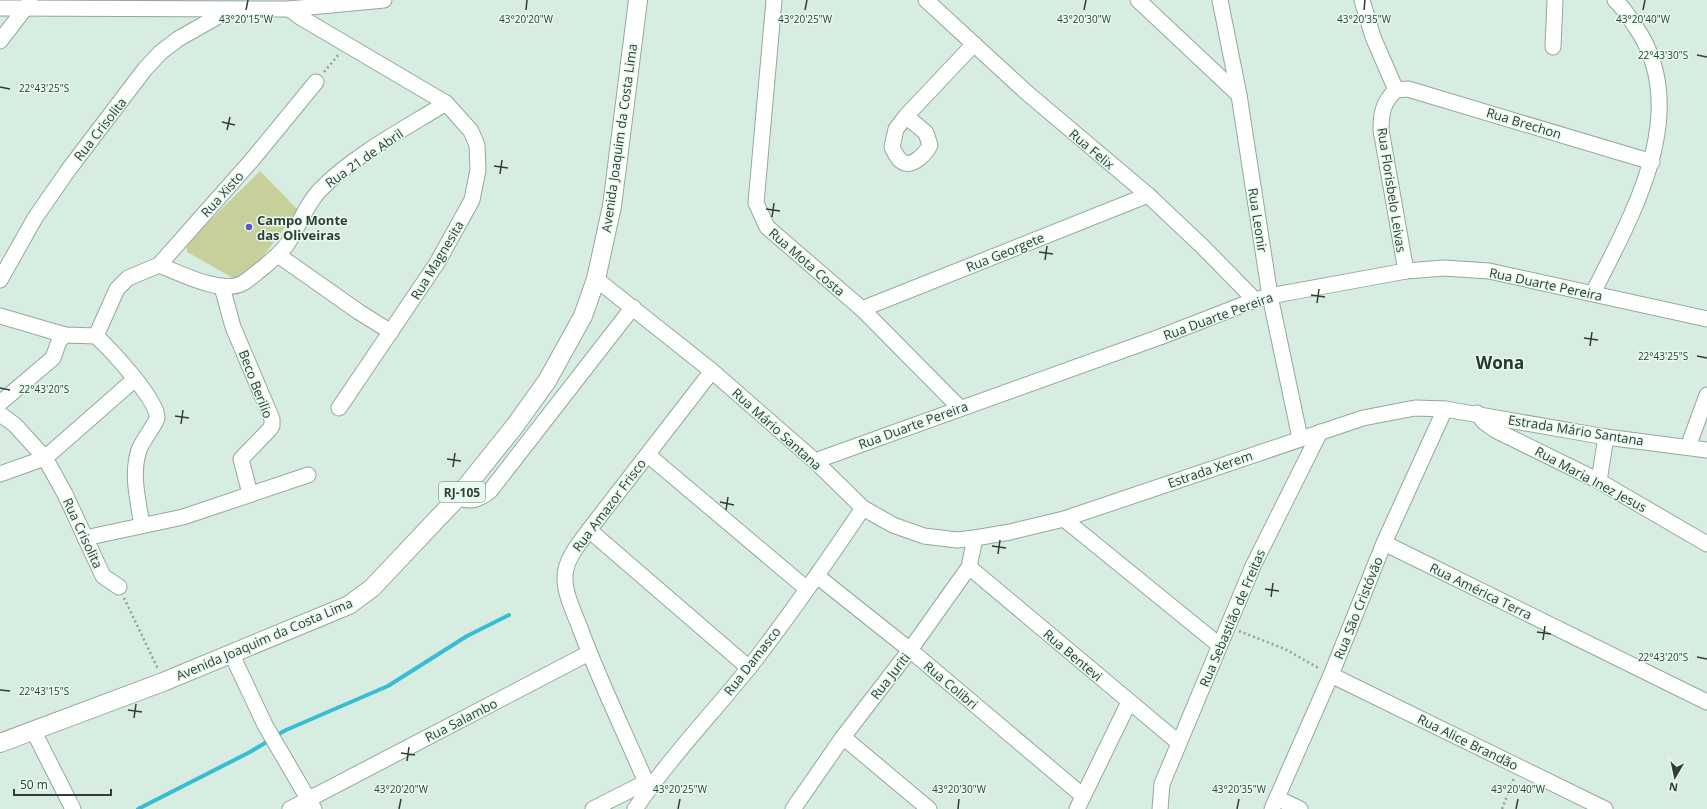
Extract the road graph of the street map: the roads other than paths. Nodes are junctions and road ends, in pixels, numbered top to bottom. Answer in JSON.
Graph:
{"nodes":[{"id":1,"x":384,"y":0,"type":"edge"},
{"id":2,"x":638,"y":0,"type":"edge"},
{"id":3,"x":774,"y":0,"type":"edge"},
{"id":4,"x":926,"y":0,"type":"edge"},
{"id":5,"x":1138,"y":0,"type":"edge"},
{"id":6,"x":1220,"y":0,"type":"edge"},
{"id":7,"x":1362,"y":0,"type":"edge"},
{"id":8,"x":1555,"y":0,"type":"edge"},
{"id":9,"x":1614,"y":0,"type":"edge"},
{"id":10,"x":28,"y":4,"type":"edge"},
{"id":11,"x":0,"y":8,"type":"edge"},
{"id":12,"x":232,"y":8,"type":"junction"},
{"id":13,"x":289,"y":8,"type":"junction"},
{"id":14,"x":0,"y":41,"type":"edge"},
{"id":15,"x":974,"y":44,"type":"junction"},
{"id":16,"x":1553,"y":47,"type":"dead end"},
{"id":17,"x":316,"y":82,"type":"road end"},
{"id":18,"x":1396,"y":90,"type":"junction"},
{"id":19,"x":1239,"y":95,"type":"junction"},
{"id":20,"x":446,"y":103,"type":"junction"},
{"id":21,"x":906,"y":116,"type":"dead end"},
{"id":22,"x":1652,"y":162,"type":"junction"},
{"id":23,"x":1148,"y":195,"type":"junction"},
{"id":24,"x":278,"y":255,"type":"junction"},
{"id":25,"x":159,"y":265,"type":"junction"},
{"id":26,"x":1406,"y":270,"type":"junction"},
{"id":27,"x":596,"y":279,"type":"junction"},
{"id":28,"x":0,"y":280,"type":"edge"},
{"id":29,"x":222,"y":287,"type":"junction"},
{"id":30,"x":1593,"y":293,"type":"junction"},
{"id":31,"x":1270,"y":296,"type":"junction"},
{"id":32,"x":1255,"y":300,"type":"junction"},
{"id":33,"x":633,"y":308,"type":"junction"},
{"id":34,"x":862,"y":309,"type":"junction"},
{"id":35,"x":0,"y":316,"type":"edge"},
{"id":36,"x":1707,"y":319,"type":"edge"},
{"id":37,"x":392,"y":332,"type":"junction"},
{"id":38,"x":65,"y":335,"type":"junction"},
{"id":39,"x":96,"y":336,"type":"junction"},
{"id":40,"x":712,"y":371,"type":"junction"},
{"id":41,"x":135,"y":379,"type":"junction"},
{"id":42,"x":1707,"y":395,"type":"edge"},
{"id":43,"x":0,"y":403,"type":"edge"},
{"id":44,"x":339,"y":408,"type":"dead end"},
{"id":45,"x":960,"y":408,"type":"junction"},
{"id":46,"x":1445,"y":409,"type":"junction"},
{"id":47,"x":1477,"y":413,"type":"junction"},
{"id":48,"x":0,"y":414,"type":"edge"},
{"id":49,"x":1320,"y":432,"type":"junction"},
{"id":50,"x":1606,"y":437,"type":"junction"},
{"id":51,"x":1300,"y":438,"type":"junction"},
{"id":52,"x":1688,"y":447,"type":"junction"},
{"id":53,"x":1707,"y":450,"type":"edge"},
{"id":54,"x":648,"y":455,"type":"junction"},
{"id":55,"x":45,"y":458,"type":"junction"},
{"id":56,"x":815,"y":461,"type":"junction"},
{"id":57,"x":0,"y":474,"type":"edge"},
{"id":58,"x":308,"y":475,"type":"dead end"},
{"id":59,"x":1599,"y":481,"type":"junction"},
{"id":60,"x":250,"y":494,"type":"junction"},
{"id":61,"x":457,"y":498,"type":"junction"},
{"id":62,"x":863,"y":508,"type":"junction"},
{"id":63,"x":1064,"y":519,"type":"junction"},
{"id":64,"x":142,"y":525,"type":"junction"},
{"id":65,"x":589,"y":530,"type":"junction"},
{"id":66,"x":85,"y":538,"type":"junction"},
{"id":67,"x":975,"y":538,"type":"junction"},
{"id":68,"x":1384,"y":543,"type":"junction"},
{"id":69,"x":1707,"y":544,"type":"edge"},
{"id":70,"x":969,"y":567,"type":"junction"},
{"id":71,"x":817,"y":576,"type":"junction"},
{"id":72,"x":119,"y":587,"type":"road end"},
{"id":73,"x":807,"y":589,"type":"junction"},
{"id":74,"x":1219,"y":645,"type":"junction"},
{"id":75,"x":910,"y":650,"type":"junction"},
{"id":76,"x":589,"y":653,"type":"junction"},
{"id":77,"x":232,"y":655,"type":"junction"},
{"id":78,"x":749,"y":668,"type":"junction"},
{"id":79,"x":1331,"y":675,"type":"junction"},
{"id":80,"x":1129,"y":702,"type":"junction"},
{"id":81,"x":1707,"y":702,"type":"edge"},
{"id":82,"x":33,"y":730,"type":"junction"},
{"id":83,"x":843,"y":737,"type":"junction"},
{"id":84,"x":0,"y":743,"type":"edge"},
{"id":85,"x":1179,"y":743,"type":"junction"},
{"id":86,"x":650,"y":782,"type":"junction"},
{"id":87,"x":1080,"y":803,"type":"edge"},
{"id":88,"x":1275,"y":803,"type":"edge"},
{"id":89,"x":311,"y":804,"type":"edge"},
{"id":90,"x":73,"y":809,"type":"edge"},
{"id":91,"x":290,"y":809,"type":"edge"},
{"id":92,"x":593,"y":809,"type":"edge"},
{"id":93,"x":636,"y":809,"type":"edge"},
{"id":94,"x":794,"y":809,"type":"edge"},
{"id":95,"x":929,"y":809,"type":"edge"},
{"id":96,"x":1160,"y":809,"type":"edge"},
{"id":97,"x":1300,"y":809,"type":"edge"},
{"id":98,"x":1605,"y":809,"type":"edge"}],
"edges":[{"from":1,"to":13,"type":"street"},
{"from":2,"to":27,"type":"main road","name":"Avenida Joaquim da Costa Lima","number":"RJ-105"},
{"from":3,"to":34,"type":"street","name":"Rua Mota Costa"},
{"from":4,"to":15,"type":"street","name":"Rua Felix"},
{"from":5,"to":19,"type":"street"},
{"from":6,"to":19,"type":"street","name":"Rua Leonir"},
{"from":7,"to":18,"type":"street"},
{"from":8,"to":16,"type":"street"},
{"from":9,"to":22,"type":"street"},
{"from":10,"to":11,"type":"street"},
{"from":10,"to":12,"type":"street"},
{"from":10,"to":14,"type":"street"},
{"from":12,"to":13,"type":"street"},
{"from":12,"to":28,"type":"street","name":"Rua Crisolita"},
{"from":13,"to":20,"type":"street","name":"Rua Magnesita"},
{"from":15,"to":21,"type":"street"},
{"from":15,"to":23,"type":"street","name":"Rua Felix"},
{"from":17,"to":25,"type":"street","name":"Rua Xisto"},
{"from":18,"to":22,"type":"street","name":"Rua Brechon"},
{"from":18,"to":26,"type":"street","name":"Rua Florisbelo Leivas"},
{"from":19,"to":31,"type":"street","name":"Rua Leonir"},
{"from":20,"to":24,"type":"street","name":"Rua 21 de Abril"},
{"from":20,"to":37,"type":"street","name":"Rua Magnesita"},
{"from":22,"to":30,"type":"street"},
{"from":23,"to":32,"type":"street","name":"Rua Felix"},
{"from":23,"to":34,"type":"street","name":"Rua Georgete"},
{"from":24,"to":29,"type":"street","name":"Rua 21 de Abril"},
{"from":24,"to":37,"type":"street"},
{"from":25,"to":29,"type":"street","name":"Rua 21 de Abril"},
{"from":25,"to":39,"type":"street","name":"Rua Xisto"},
{"from":26,"to":30,"type":"street","name":"Rua Duarte Pereira"},
{"from":26,"to":31,"type":"street","name":"Rua Duarte Pereira"},
{"from":27,"to":33,"type":"street","name":"Rua Mário Santana"},
{"from":27,"to":61,"type":"main road","name":"Avenida Joaquim da Costa Lima","number":"RJ-105"},
{"from":29,"to":60,"type":"street","name":"Beco Berilio"},
{"from":30,"to":36,"type":"street","name":"Rua Duarte Pereira"},
{"from":31,"to":32,"type":"street","name":"Rua Duarte Pereira"},
{"from":31,"to":51,"type":"street","name":"Rua Leonir"},
{"from":32,"to":45,"type":"street","name":"Rua Duarte Pereira"},
{"from":33,"to":40,"type":"street","name":"Rua Mário Santana"},
{"from":33,"to":61,"type":"street"},
{"from":34,"to":45,"type":"street","name":"Rua Mota Costa"},
{"from":35,"to":38,"type":"street"},
{"from":37,"to":44,"type":"street","name":"Rua Magnesita"},
{"from":38,"to":39,"type":"street"},
{"from":38,"to":43,"type":"street"},
{"from":39,"to":41,"type":"street"},
{"from":40,"to":54,"type":"street","name":"Rua Amazor Frisco"},
{"from":40,"to":56,"type":"street","name":"Rua Mário Santana"},
{"from":41,"to":55,"type":"street"},
{"from":41,"to":64,"type":"street"},
{"from":42,"to":52,"type":"street"},
{"from":45,"to":56,"type":"street","name":"Rua Duarte Pereira"},
{"from":46,"to":47,"type":"street","name":"Estrada Mário Santana"},
{"from":46,"to":49,"type":"street","name":"Estrada Xerem"},
{"from":46,"to":68,"type":"street","name":"Rua São Cristóvão"},
{"from":47,"to":50,"type":"street","name":"Estrada Mário Santana"},
{"from":47,"to":59,"type":"street","name":"Rua Maria Inez Jesus"},
{"from":48,"to":55,"type":"street","name":"Rua Crisolita"},
{"from":49,"to":51,"type":"street","name":"Estrada Xerem"},
{"from":49,"to":74,"type":"street","name":"Rua Sebastião de Freitas"},
{"from":50,"to":52,"type":"street","name":"Estrada Mário Santana"},
{"from":50,"to":59,"type":"street"},
{"from":51,"to":63,"type":"street","name":"Estrada Xerem"},
{"from":52,"to":53,"type":"street","name":"Estrada Mário Santana"},
{"from":54,"to":65,"type":"street","name":"Rua Amazor Frisco"},
{"from":54,"to":73,"type":"street"},
{"from":55,"to":57,"type":"street"},
{"from":55,"to":66,"type":"street","name":"Rua Crisolita"},
{"from":56,"to":62,"type":"street","name":"Rua Mário Santana"},
{"from":58,"to":60,"type":"street"},
{"from":59,"to":69,"type":"street","name":"Rua Maria Inez Jesus"},
{"from":60,"to":64,"type":"street"},
{"from":61,"to":77,"type":"main road","name":"Avenida Joaquim da Costa Lima","number":"RJ-105"},
{"from":62,"to":67,"type":"street","name":"Rua Mário Santana"},
{"from":62,"to":71,"type":"street","name":"Rua Damasco"},
{"from":63,"to":67,"type":"street","name":"Estrada Xerem"},
{"from":63,"to":74,"type":"street"},
{"from":64,"to":66,"type":"street"},
{"from":65,"to":76,"type":"street","name":"Rua Amazor Frisco"},
{"from":65,"to":78,"type":"street"},
{"from":66,"to":72,"type":"street","name":"Rua Crisolita"},
{"from":67,"to":70,"type":"street","name":"Rua Juriti"},
{"from":68,"to":79,"type":"street","name":"Rua São Cristóvão"},
{"from":68,"to":81,"type":"street","name":"Rua América Terra"},
{"from":70,"to":75,"type":"street","name":"Rua Juriti"},
{"from":70,"to":80,"type":"street","name":"Rua Bentevi"},
{"from":71,"to":73,"type":"street","name":"Rua Damasco"},
{"from":71,"to":75,"type":"street","name":"Rua Colibri"},
{"from":73,"to":78,"type":"street","name":"Rua Damasco"},
{"from":74,"to":85,"type":"street","name":"Rua Sebastião de Freitas"},
{"from":75,"to":83,"type":"street","name":"Rua Juriti"},
{"from":75,"to":87,"type":"street","name":"Rua Colibri"},
{"from":76,"to":86,"type":"street","name":"Rua Amazor Frisco"},
{"from":76,"to":89,"type":"street","name":"Rua Salambo"},
{"from":77,"to":82,"type":"main road","name":"Avenida Joaquim da Costa Lima","number":"RJ-105"},
{"from":77,"to":89,"type":"street"},
{"from":78,"to":86,"type":"street","name":"Rua Damasco"},
{"from":79,"to":88,"type":"street","name":"Rua São Cristóvão"},
{"from":79,"to":98,"type":"street","name":"Rua Alice Brandão"},
{"from":80,"to":85,"type":"street","name":"Rua Bentevi"},
{"from":80,"to":87,"type":"street"},
{"from":82,"to":84,"type":"main road","name":"Avenida Joaquim da Costa Lima","number":"RJ-105"},
{"from":82,"to":90,"type":"street"},
{"from":83,"to":94,"type":"street","name":"Rua Juriti"},
{"from":83,"to":95,"type":"street"},
{"from":85,"to":96,"type":"street","name":"Rua Sebastião de Freitas"},
{"from":86,"to":92,"type":"street"},
{"from":86,"to":93,"type":"street","name":"Rua Damasco"},
{"from":88,"to":97,"type":"street"},
{"from":89,"to":91,"type":"street","name":"Rua Salambo"}]}
